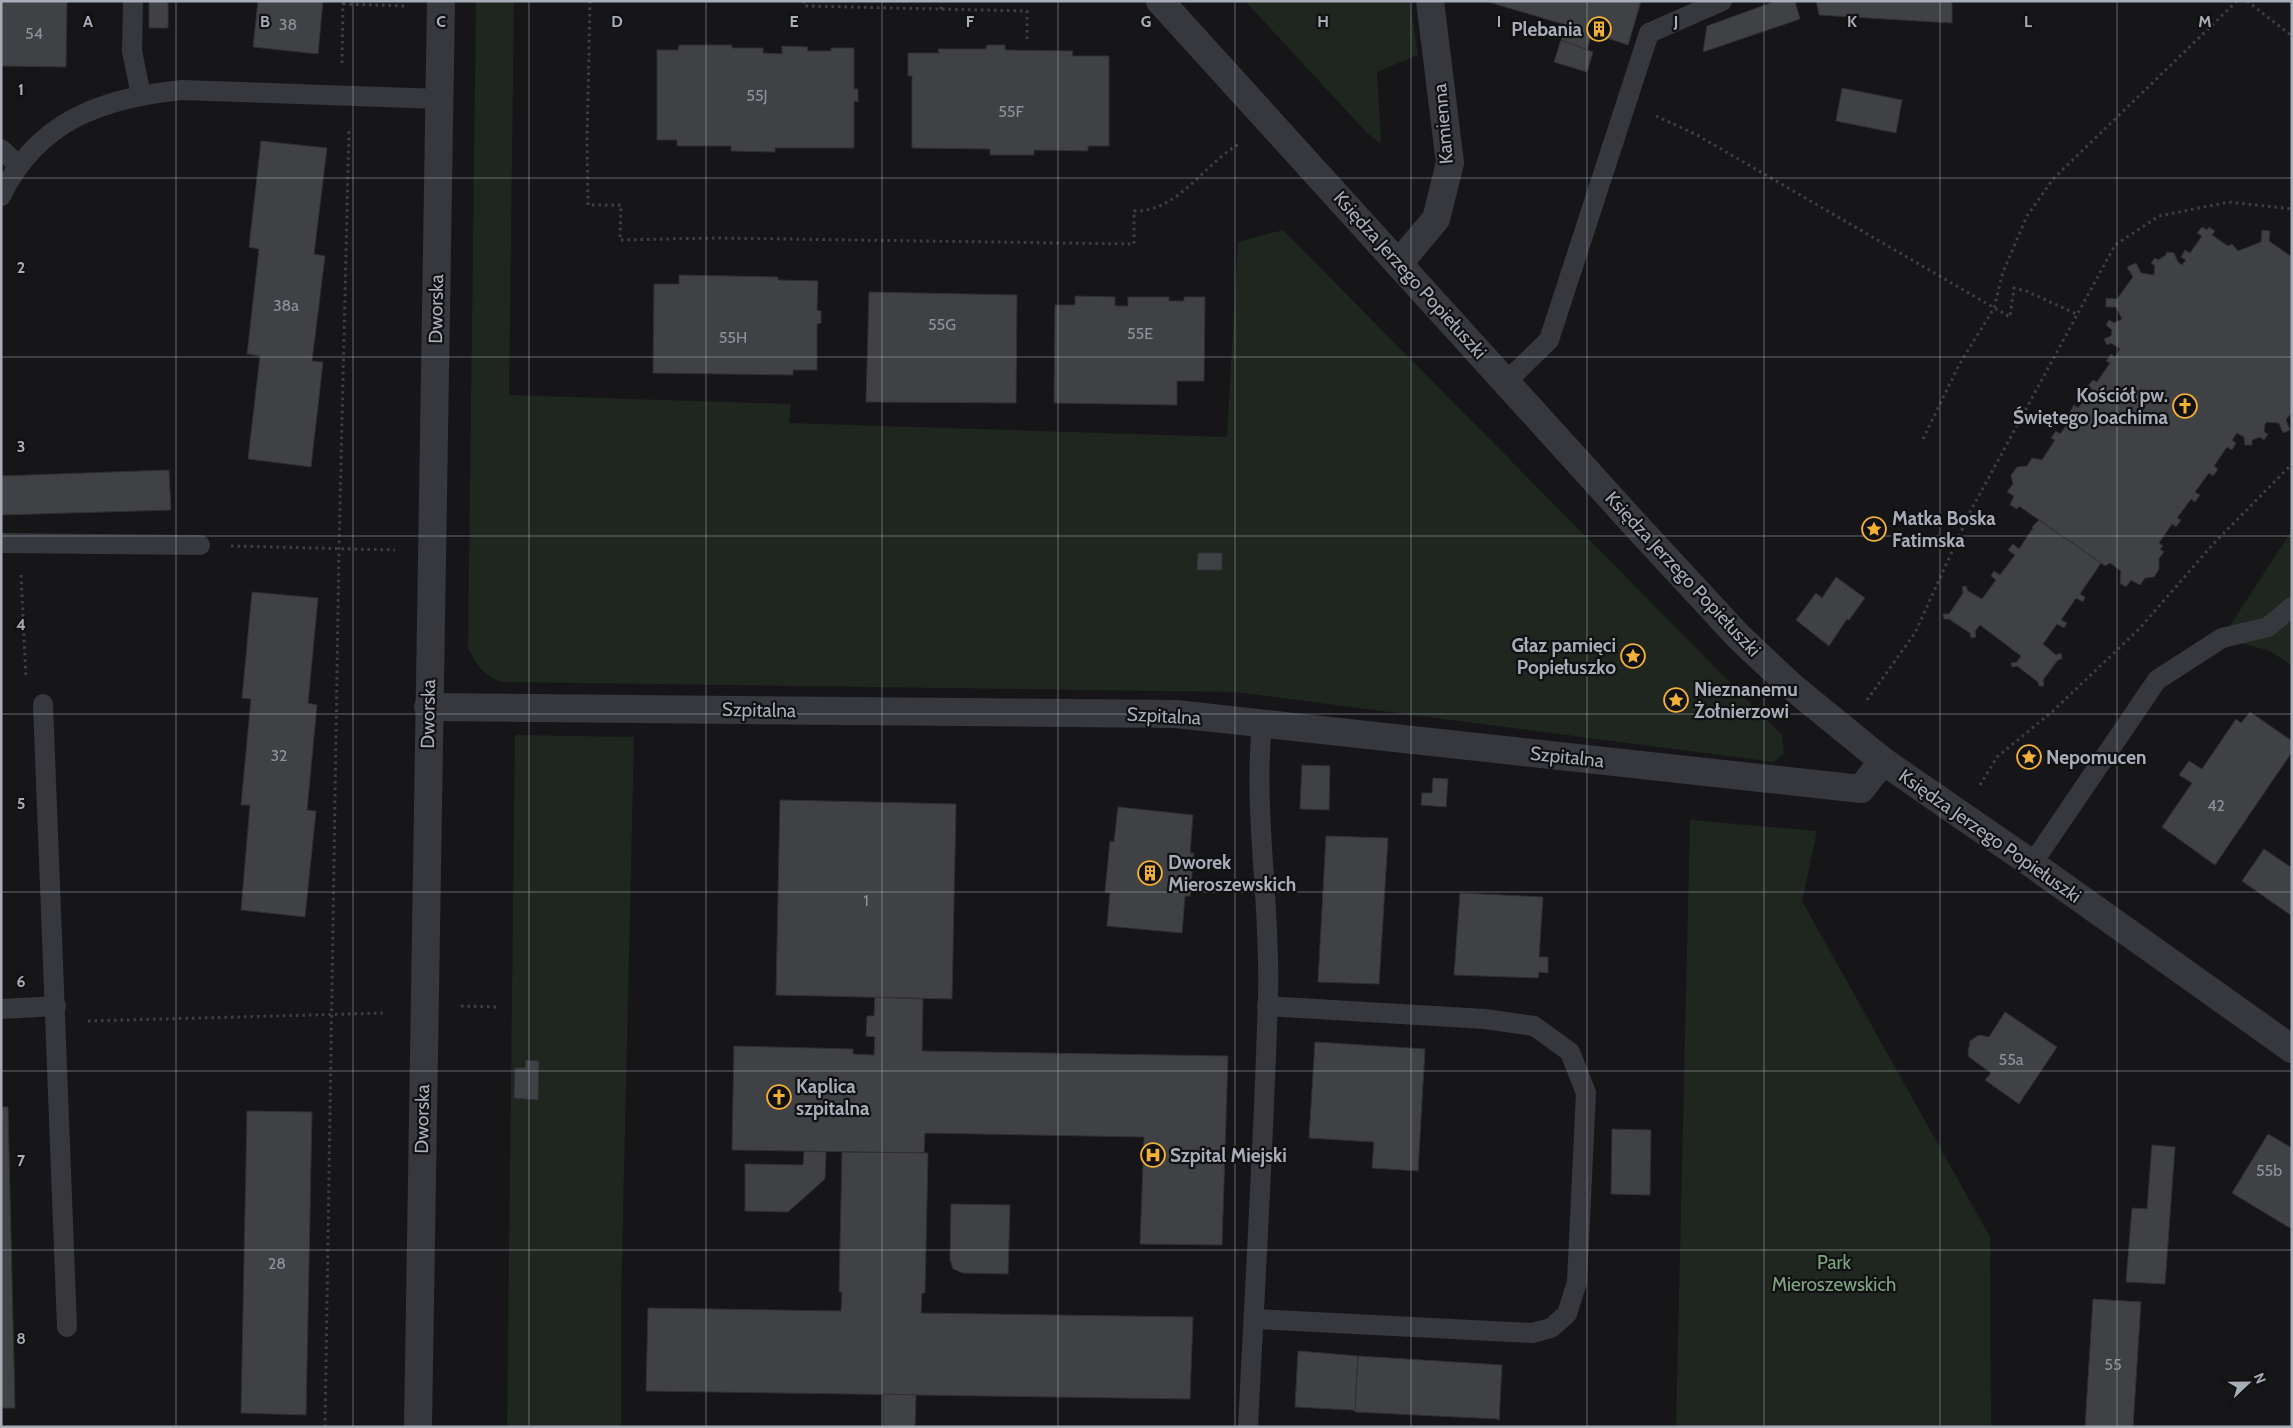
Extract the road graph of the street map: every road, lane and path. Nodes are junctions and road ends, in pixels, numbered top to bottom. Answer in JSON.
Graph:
{"nodes":[{"id":1,"x":133,"y":1,"type":"edge"},
{"id":2,"x":441,"y":1,"type":"edge"},
{"id":3,"x":590,"y":1,"type":"edge"},
{"id":4,"x":804,"y":1,"type":"edge"},
{"id":5,"x":941,"y":1,"type":"edge"},
{"id":6,"x":1160,"y":1,"type":"edge"},
{"id":7,"x":1430,"y":1,"type":"edge"},
{"id":8,"x":1722,"y":1,"type":"edge"},
{"id":9,"x":2237,"y":1,"type":"edge"},
{"id":10,"x":2247,"y":1,"type":"edge"},
{"id":11,"x":343,"y":3,"type":"edge"},
{"id":12,"x":404,"y":6,"type":"dead end"},
{"id":13,"x":941,"y":9,"type":"junction"},
{"id":14,"x":2292,"y":36,"type":"edge"},
{"id":15,"x":1027,"y":39,"type":"dead end"},
{"id":16,"x":140,"y":94,"type":"junction"},
{"id":17,"x":344,"y":96,"type":"junction"},
{"id":18,"x":440,"y":99,"type":"junction"},
{"id":19,"x":1627,"y":103,"type":"junction"},
{"id":20,"x":1247,"y":140,"type":"dead end"},
{"id":21,"x":1,"y":149,"type":"edge"},
{"id":22,"x":19,"y":166,"type":"junction"},
{"id":23,"x":1,"y":196,"type":"edge"},
{"id":24,"x":2292,"y":210,"type":"edge"},
{"id":25,"x":1399,"y":263,"type":"junction"},
{"id":26,"x":1994,"y":308,"type":"junction"},
{"id":27,"x":2079,"y":315,"type":"junction"},
{"id":28,"x":1507,"y":381,"type":"junction"},
{"id":29,"x":1923,"y":439,"type":"dead end"},
{"id":30,"x":2292,"y":464,"type":"edge"},
{"id":31,"x":10,"y":544,"type":"edge"},
{"id":32,"x":200,"y":545,"type":"joint"},
{"id":33,"x":339,"y":548,"type":"junction"},
{"id":34,"x":395,"y":550,"type":"dead end"},
{"id":35,"x":2292,"y":607,"type":"edge"},
{"id":36,"x":1868,"y":697,"type":"dead end"},
{"id":37,"x":43,"y":704,"type":"joint"},
{"id":38,"x":428,"y":707,"type":"junction"},
{"id":39,"x":1262,"y":723,"type":"junction"},
{"id":40,"x":1883,"y":761,"type":"junction"},
{"id":41,"x":1958,"y":814,"type":"junction"},
{"id":42,"x":2032,"y":864,"type":"junction"},
{"id":43,"x":1268,"y":1006,"type":"junction"},
{"id":44,"x":1,"y":1009,"type":"edge"},
{"id":45,"x":387,"y":1013,"type":"dead end"},
{"id":46,"x":332,"y":1014,"type":"junction"},
{"id":47,"x":56,"y":1015,"type":"junction"},
{"id":48,"x":2292,"y":1049,"type":"edge"},
{"id":49,"x":1255,"y":1320,"type":"junction"},
{"id":50,"x":67,"y":1327,"type":"dead end"},
{"id":51,"x":325,"y":1427,"type":"edge"},
{"id":52,"x":418,"y":1427,"type":"edge"},
{"id":53,"x":1248,"y":1427,"type":"edge"}],
"edges":[{"from":1,"to":16,"type":"lane"},
{"from":2,"to":18,"type":"street","name":"Dworska"},
{"from":3,"to":20,"type":"path"},
{"from":4,"to":13,"type":"path"},
{"from":5,"to":13,"type":"path"},
{"from":6,"to":25,"type":"street","name":"Księdza Jerzego Popiełuszki"},
{"from":7,"to":25,"type":"street","name":"Kamienna"},
{"from":8,"to":19,"type":"lane"},
{"from":9,"to":26,"type":"path"},
{"from":10,"to":14,"type":"path"},
{"from":11,"to":12,"type":"path"},
{"from":11,"to":17,"type":"path"},
{"from":13,"to":15,"type":"path"},
{"from":16,"to":17,"type":"lane"},
{"from":16,"to":22,"type":"lane"},
{"from":17,"to":18,"type":"lane"},
{"from":17,"to":33,"type":"path"},
{"from":18,"to":38,"type":"street","name":"Dworska"},
{"from":19,"to":26,"type":"path"},
{"from":19,"to":28,"type":"lane"},
{"from":21,"to":22,"type":"lane"},
{"from":22,"to":23,"type":"lane"},
{"from":24,"to":27,"type":"path"},
{"from":25,"to":28,"type":"street","name":"Księdza Jerzego Popiełuszki"},
{"from":26,"to":27,"type":"path"},
{"from":26,"to":29,"type":"path"},
{"from":27,"to":36,"type":"path"},
{"from":28,"to":40,"type":"street","name":"Księdza Jerzego Popiełuszki"},
{"from":30,"to":41,"type":"path"},
{"from":31,"to":32,"type":"lane"},
{"from":31,"to":37,"type":"path"},
{"from":32,"to":33,"type":"path"},
{"from":33,"to":34,"type":"path"},
{"from":33,"to":46,"type":"path"},
{"from":35,"to":42,"type":"lane"},
{"from":37,"to":47,"type":"lane"},
{"from":38,"to":39,"type":"street","name":"Szpitalna"},
{"from":38,"to":52,"type":"street","name":"Dworska"},
{"from":39,"to":40,"type":"street","name":"Szpitalna"},
{"from":39,"to":43,"type":"lane"},
{"from":40,"to":41,"type":"street","name":"Księdza Jerzego Popiełuszki"},
{"from":41,"to":42,"type":"street","name":"Księdza Jerzego Popiełuszki"},
{"from":42,"to":48,"type":"street","name":"Księdza Jerzego Popiełuszki"},
{"from":43,"to":49,"type":"lane"},
{"from":43,"to":49,"type":"lane"},
{"from":44,"to":47,"type":"lane"},
{"from":45,"to":46,"type":"path"},
{"from":46,"to":47,"type":"path"},
{"from":46,"to":51,"type":"path"},
{"from":47,"to":50,"type":"lane"},
{"from":49,"to":53,"type":"lane"}]}
